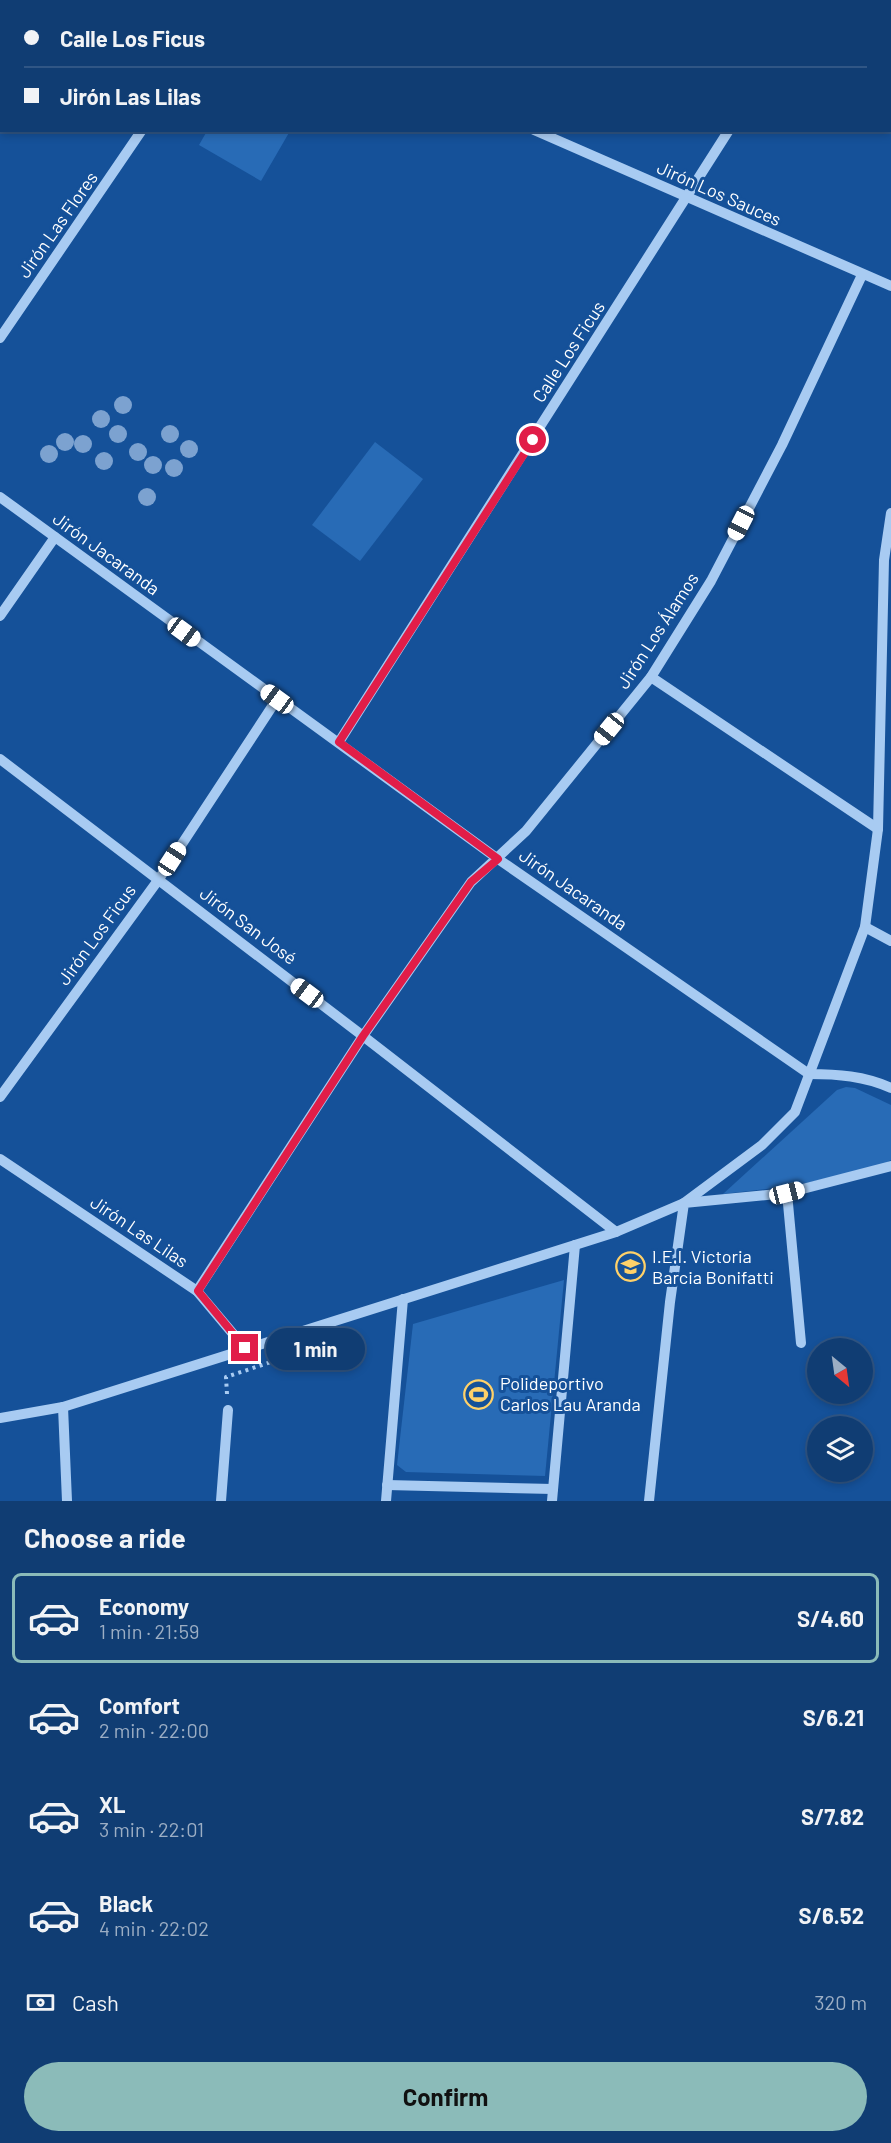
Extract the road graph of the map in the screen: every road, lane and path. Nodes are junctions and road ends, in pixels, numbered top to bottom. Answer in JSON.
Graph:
{"nodes":[{"id":1,"x":141,"y":132,"type":"edge"},
{"id":2,"x":539,"y":132,"type":"edge"},
{"id":3,"x":728,"y":132,"type":"edge"},
{"id":4,"x":688,"y":198,"type":"junction"},
{"id":5,"x":862,"y":275,"type":"junction"},
{"id":6,"x":891,"y":286,"type":"edge"},
{"id":7,"x":0,"y":338,"type":"edge"},
{"id":8,"x":0,"y":497,"type":"edge"},
{"id":9,"x":891,"y":513,"type":"edge"},
{"id":10,"x":54,"y":537,"type":"junction"},
{"id":11,"x":0,"y":616,"type":"edge"},
{"id":12,"x":651,"y":677,"type":"junction"},
{"id":13,"x":277,"y":699,"type":"junction"},
{"id":14,"x":339,"y":742,"type":"junction"},
{"id":15,"x":0,"y":759,"type":"edge"},
{"id":16,"x":878,"y":829,"type":"junction"},
{"id":17,"x":498,"y":859,"type":"junction"},
{"id":18,"x":159,"y":879,"type":"junction"},
{"id":19,"x":865,"y":927,"type":"junction"},
{"id":20,"x":891,"y":941,"type":"edge"},
{"id":21,"x":363,"y":1036,"type":"junction"},
{"id":22,"x":809,"y":1074,"type":"junction"},
{"id":23,"x":891,"y":1088,"type":"edge"},
{"id":24,"x":0,"y":1097,"type":"edge"},
{"id":25,"x":0,"y":1159,"type":"edge"},
{"id":26,"x":891,"y":1166,"type":"edge"},
{"id":27,"x":787,"y":1193,"type":"junction"},
{"id":28,"x":684,"y":1203,"type":"junction"},
{"id":29,"x":616,"y":1232,"type":"junction"},
{"id":30,"x":575,"y":1245,"type":"junction"},
{"id":31,"x":198,"y":1291,"type":"junction"},
{"id":32,"x":403,"y":1299,"type":"junction"},
{"id":33,"x":801,"y":1343,"type":"dead end"},
{"id":34,"x":245,"y":1348,"type":"junction"},
{"id":35,"x":286,"y":1357,"type":"dead end"},
{"id":36,"x":63,"y":1407,"type":"junction"},
{"id":37,"x":228,"y":1410,"type":"joint"},
{"id":38,"x":0,"y":1418,"type":"edge"},
{"id":39,"x":387,"y":1485,"type":"junction"},
{"id":40,"x":553,"y":1489,"type":"junction"},
{"id":41,"x":67,"y":1501,"type":"edge"},
{"id":42,"x":221,"y":1501,"type":"edge"},
{"id":43,"x":386,"y":1501,"type":"edge"},
{"id":44,"x":552,"y":1501,"type":"edge"},
{"id":45,"x":649,"y":1501,"type":"edge"}],
"edges":[{"from":1,"to":7,"type":"street","name":"Jirón Las Flores"},
{"from":2,"to":4,"type":"street","name":"Jirón Los Sauces"},
{"from":3,"to":4,"type":"street","name":"Calle Los Ficus"},
{"from":4,"to":5,"type":"street","name":"Jirón Los Sauces"},
{"from":4,"to":14,"type":"street","name":"Calle Los Ficus"},
{"from":5,"to":6,"type":"street","name":"Jirón Los Sauces"},
{"from":5,"to":12,"type":"street","name":"Jirón Los Álamos"},
{"from":8,"to":10,"type":"street","name":"Jirón Jacaranda"},
{"from":9,"to":16,"type":"street"},
{"from":10,"to":11,"type":"street"},
{"from":10,"to":13,"type":"street","name":"Jirón Jacaranda"},
{"from":12,"to":16,"type":"street"},
{"from":12,"to":17,"type":"street","name":"Jirón Los Álamos"},
{"from":13,"to":14,"type":"street","name":"Jirón Jacaranda"},
{"from":13,"to":18,"type":"street","name":"Jirón Los Ficus"},
{"from":14,"to":17,"type":"street","name":"Jirón Jacaranda"},
{"from":15,"to":18,"type":"street","name":"Jirón San José"},
{"from":16,"to":19,"type":"street"},
{"from":17,"to":21,"type":"street","name":"Jirón Los Álamos"},
{"from":17,"to":22,"type":"street","name":"Jirón Jacaranda"},
{"from":18,"to":21,"type":"street","name":"Jirón San José"},
{"from":18,"to":24,"type":"street","name":"Jirón Los Ficus"},
{"from":19,"to":20,"type":"street"},
{"from":19,"to":22,"type":"street"},
{"from":21,"to":29,"type":"street","name":"Jirón San José"},
{"from":21,"to":31,"type":"street","name":"Jirón Los Álamos"},
{"from":22,"to":23,"type":"street"},
{"from":22,"to":28,"type":"street"},
{"from":25,"to":31,"type":"street","name":"Jirón Las Lilas"},
{"from":26,"to":27,"type":"street"},
{"from":27,"to":28,"type":"street"},
{"from":27,"to":33,"type":"street"},
{"from":28,"to":29,"type":"street"},
{"from":28,"to":45,"type":"street"},
{"from":29,"to":30,"type":"street"},
{"from":30,"to":32,"type":"street"},
{"from":30,"to":40,"type":"street"},
{"from":31,"to":34,"type":"street","name":"Jirón Las Lilas"},
{"from":32,"to":34,"type":"street"},
{"from":32,"to":39,"type":"street"},
{"from":34,"to":36,"type":"street"},
{"from":35,"to":37,"type":"path"},
{"from":36,"to":38,"type":"street"},
{"from":36,"to":41,"type":"street"},
{"from":37,"to":42,"type":"street"},
{"from":39,"to":40,"type":"street"},
{"from":39,"to":43,"type":"street"},
{"from":40,"to":44,"type":"street"}]}
